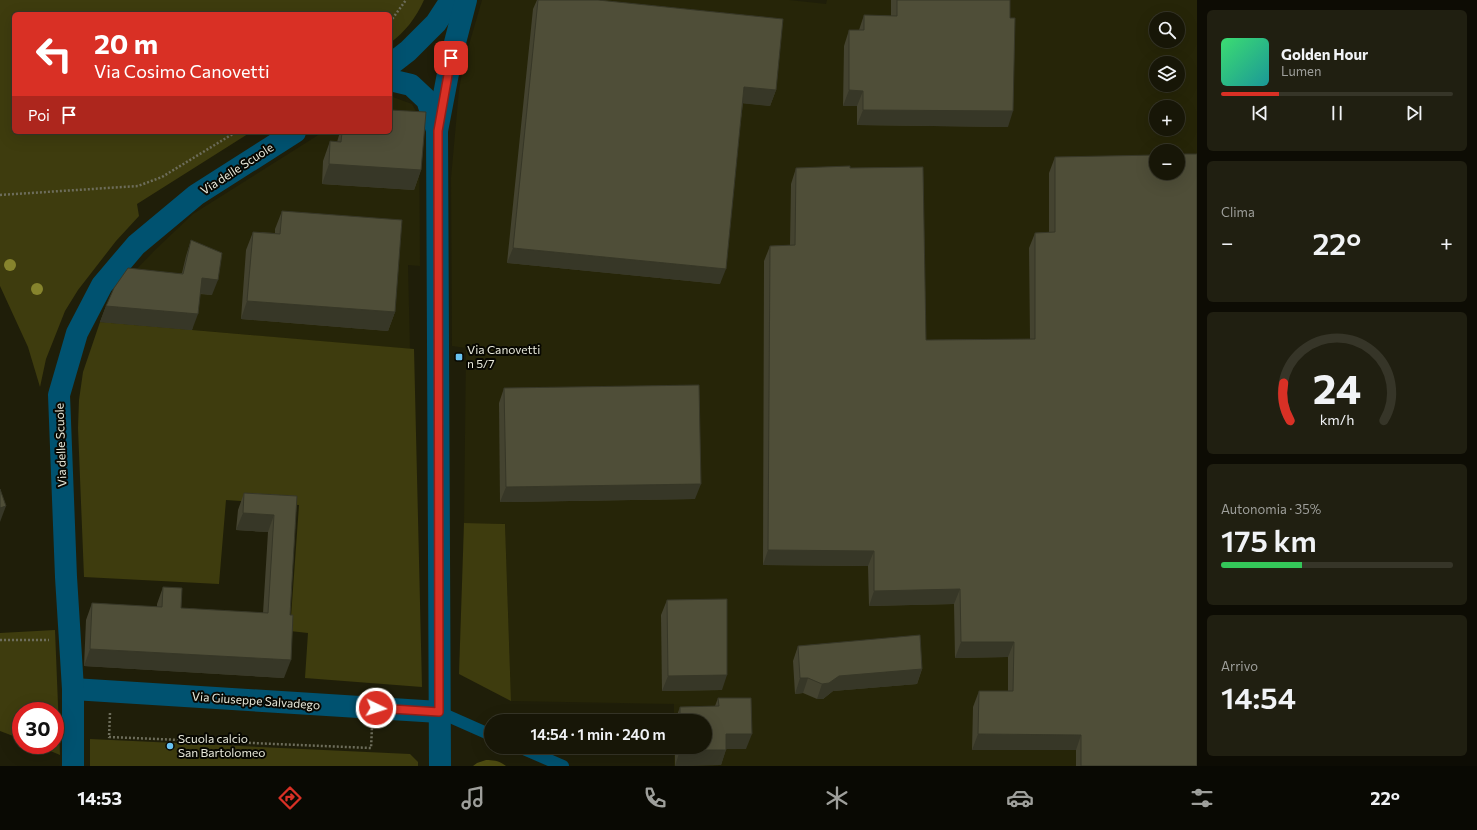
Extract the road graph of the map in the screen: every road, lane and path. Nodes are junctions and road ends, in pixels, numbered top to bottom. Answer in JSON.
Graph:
{"nodes":[{"id":1,"x":406,"y":0,"type":"edge"},
{"id":2,"x":451,"y":0,"type":"edge"},
{"id":3,"x":466,"y":0,"type":"edge"},
{"id":4,"x":392,"y":19,"type":"edge"},
{"id":5,"x":392,"y":63,"type":"edge"},
{"id":6,"x":392,"y":80,"type":"edge"},
{"id":7,"x":438,"y":131,"type":"junction"},
{"id":8,"x":233,"y":134,"type":"edge"},
{"id":9,"x":292,"y":134,"type":"edge"},
{"id":10,"x":0,"y":195,"type":"edge"},
{"id":11,"x":0,"y":640,"type":"edge"},
{"id":12,"x":50,"y":640,"type":"dead end"},
{"id":13,"x":73,"y":689,"type":"junction"},
{"id":14,"x":111,"y":710,"type":"dead end"},
{"id":15,"x":439,"y":712,"type":"junction"},
{"id":16,"x":362,"y":715,"type":"junction"},
{"id":17,"x":484,"y":732,"type":"edge"},
{"id":18,"x":536,"y":754,"type":"edge"},
{"id":19,"x":73,"y":766,"type":"edge"},
{"id":20,"x":440,"y":766,"type":"edge"},
{"id":21,"x":563,"y":766,"type":"edge"}],
"edges":[{"from":1,"to":4,"type":"path"},
{"from":2,"to":5,"type":"street"},
{"from":3,"to":7,"type":"street"},
{"from":6,"to":7,"type":"street"},
{"from":7,"to":15,"type":"street"},
{"from":8,"to":10,"type":"path"},
{"from":9,"to":13,"type":"street","name":"Via delle Scuole"},
{"from":11,"to":12,"type":"path"},
{"from":13,"to":16,"type":"street","name":"Via Giuseppe Salvadego"},
{"from":13,"to":19,"type":"street","name":"Via delle Scuole"},
{"from":14,"to":16,"type":"path"},
{"from":15,"to":16,"type":"street","name":"Via Giuseppe Salvadego"},
{"from":15,"to":17,"type":"lane"},
{"from":15,"to":20,"type":"street"},
{"from":18,"to":21,"type":"lane"}]}
